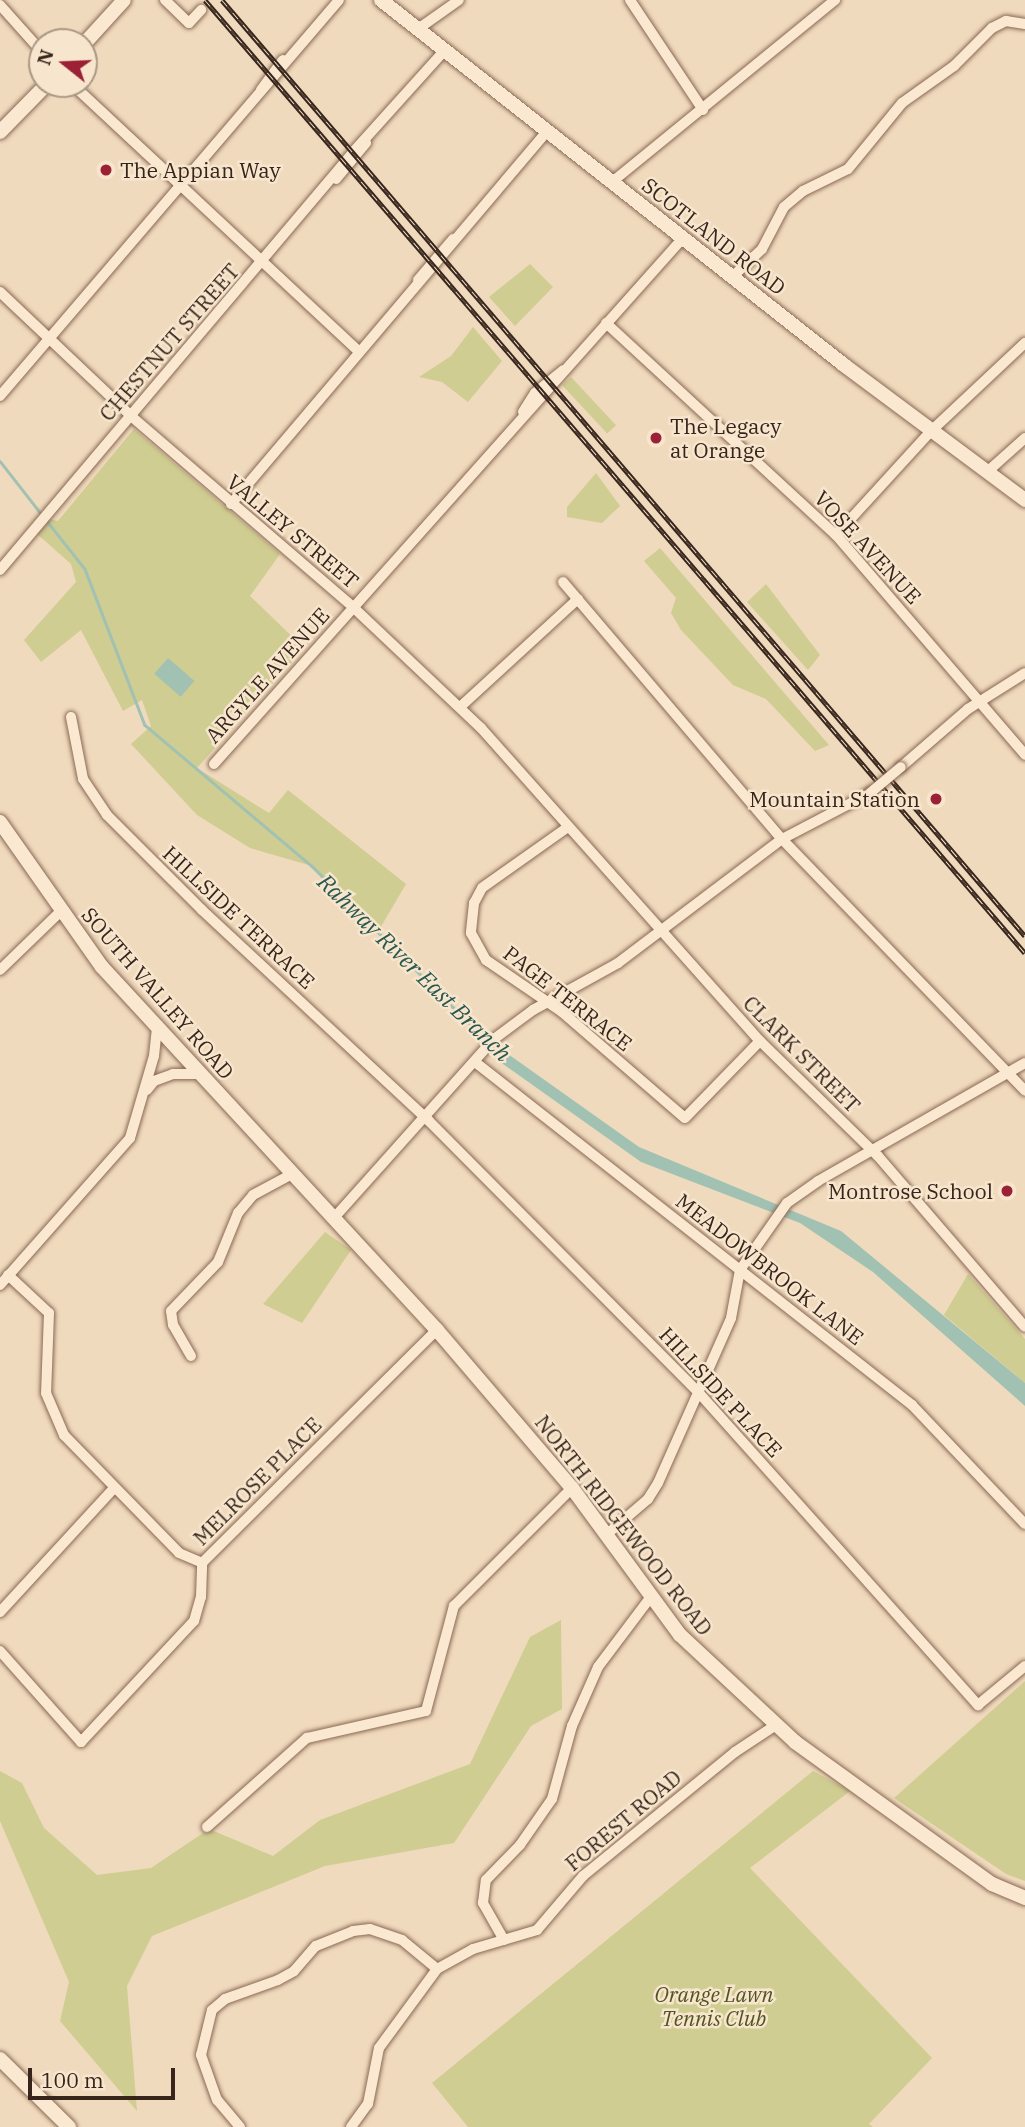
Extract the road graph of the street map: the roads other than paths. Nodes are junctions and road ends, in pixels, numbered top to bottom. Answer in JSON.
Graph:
{"nodes":[{"id":1,"x":124,"y":0,"type":"edge"},
{"id":2,"x":165,"y":0,"type":"edge"},
{"id":3,"x":339,"y":0,"type":"edge"},
{"id":4,"x":381,"y":0,"type":"edge"},
{"id":5,"x":460,"y":0,"type":"edge"},
{"id":6,"x":629,"y":0,"type":"edge"},
{"id":7,"x":835,"y":0,"type":"edge"},
{"id":8,"x":0,"y":5,"type":"edge"},
{"id":9,"x":201,"y":10,"type":"dead end"},
{"id":10,"x":1025,"y":24,"type":"edge"},
{"id":11,"x":98,"y":29,"type":"edge"},
{"id":12,"x":418,"y":29,"type":"junction"},
{"id":13,"x":28,"y":36,"type":"edge"},
{"id":14,"x":445,"y":50,"type":"junction"},
{"id":15,"x":33,"y":98,"type":"edge"},
{"id":16,"x":87,"y":98,"type":"edge"},
{"id":17,"x":703,"y":110,"type":"junction"},
{"id":18,"x":547,"y":131,"type":"junction"},
{"id":19,"x":0,"y":132,"type":"edge"},
{"id":20,"x":612,"y":182,"type":"junction"},
{"id":21,"x":180,"y":185,"type":"junction"},
{"id":22,"x":683,"y":238,"type":"junction"},
{"id":23,"x":263,"y":262,"type":"junction"},
{"id":24,"x":732,"y":277,"type":"junction"},
{"id":25,"x":0,"y":292,"type":"edge"},
{"id":26,"x":606,"y":323,"type":"junction"},
{"id":27,"x":49,"y":338,"type":"junction"},
{"id":28,"x":1025,"y":343,"type":"edge"},
{"id":29,"x":359,"y":352,"type":"junction"},
{"id":30,"x":0,"y":396,"type":"edge"},
{"id":31,"x":131,"y":416,"type":"junction"},
{"id":32,"x":931,"y":430,"type":"junction"},
{"id":33,"x":1025,"y":438,"type":"edge"},
{"id":34,"x":987,"y":472,"type":"junction"},
{"id":35,"x":1025,"y":500,"type":"edge"},
{"id":36,"x":231,"y":504,"type":"junction"},
{"id":37,"x":836,"y":535,"type":"junction"},
{"id":38,"x":0,"y":570,"type":"edge"},
{"id":39,"x":563,"y":582,"type":"dead end"},
{"id":40,"x":578,"y":599,"type":"junction"},
{"id":41,"x":353,"y":607,"type":"junction"},
{"id":42,"x":1025,"y":673,"type":"edge"},
{"id":43,"x":979,"y":701,"type":"junction"},
{"id":44,"x":460,"y":707,"type":"junction"},
{"id":45,"x":71,"y":717,"type":"dead end"},
{"id":46,"x":1025,"y":755,"type":"edge"},
{"id":47,"x":214,"y":764,"type":"dead end"},
{"id":48,"x":552,"y":808,"type":"joint"},
{"id":49,"x":0,"y":822,"type":"edge"},
{"id":50,"x":568,"y":827,"type":"junction"},
{"id":51,"x":782,"y":839,"type":"junction"},
{"id":52,"x":61,"y":911,"type":"junction"},
{"id":53,"x":660,"y":932,"type":"junction"},
{"id":54,"x":0,"y":970,"type":"edge"},
{"id":55,"x":546,"y":1002,"type":"junction"},
{"id":56,"x":157,"y":1029,"type":"junction"},
{"id":57,"x":760,"y":1041,"type":"junction"},
{"id":58,"x":475,"y":1062,"type":"junction"},
{"id":59,"x":1025,"y":1063,"type":"edge"},
{"id":60,"x":198,"y":1074,"type":"junction"},
{"id":61,"x":1010,"y":1074,"type":"junction"},
{"id":62,"x":1025,"y":1091,"type":"edge"},
{"id":63,"x":142,"y":1096,"type":"junction"},
{"id":64,"x":424,"y":1117,"type":"junction"},
{"id":65,"x":240,"y":1120,"type":"joint"},
{"id":66,"x":873,"y":1150,"type":"junction"},
{"id":67,"x":290,"y":1175,"type":"junction"},
{"id":68,"x":333,"y":1219,"type":"junction"},
{"id":69,"x":740,"y":1270,"type":"junction"},
{"id":70,"x":8,"y":1275,"type":"junction"},
{"id":71,"x":0,"y":1285,"type":"edge"},
{"id":72,"x":1025,"y":1327,"type":"edge"},
{"id":73,"x":437,"y":1330,"type":"junction"},
{"id":74,"x":191,"y":1356,"type":"dead end"},
{"id":75,"x":699,"y":1393,"type":"junction"},
{"id":76,"x":114,"y":1488,"type":"junction"},
{"id":77,"x":572,"y":1488,"type":"junction"},
{"id":78,"x":1025,"y":1524,"type":"edge"},
{"id":79,"x":606,"y":1535,"type":"junction"},
{"id":80,"x":202,"y":1563,"type":"junction"},
{"id":81,"x":650,"y":1598,"type":"junction"},
{"id":82,"x":0,"y":1612,"type":"edge"},
{"id":83,"x":0,"y":1651,"type":"edge"},
{"id":84,"x":1025,"y":1666,"type":"edge"},
{"id":85,"x":776,"y":1725,"type":"junction"},
{"id":86,"x":207,"y":1827,"type":"dead end"},
{"id":87,"x":1025,"y":1898,"type":"edge"},
{"id":88,"x":504,"y":1940,"type":"junction"},
{"id":89,"x":438,"y":1969,"type":"junction"},
{"id":90,"x":0,"y":2059,"type":"edge"},
{"id":91,"x":69,"y":2127,"type":"edge"},
{"id":92,"x":240,"y":2127,"type":"edge"},
{"id":93,"x":351,"y":2127,"type":"edge"}],
"edges":[{"from":1,"to":11,"type":"street"},
{"from":2,"to":9,"type":"street"},
{"from":3,"to":21,"type":"street"},
{"from":4,"to":12,"type":"street","name":"SCOTLAND ROAD"},
{"from":5,"to":12,"type":"street"},
{"from":6,"to":17,"type":"street"},
{"from":7,"to":17,"type":"street"},
{"from":8,"to":13,"type":"street"},
{"from":10,"to":24,"type":"street"},
{"from":12,"to":14,"type":"street","name":"SCOTLAND ROAD"},
{"from":14,"to":18,"type":"street","name":"SCOTLAND ROAD"},
{"from":14,"to":23,"type":"street","name":"CHESTNUT STREET"},
{"from":15,"to":19,"type":"street"},
{"from":16,"to":21,"type":"street"},
{"from":17,"to":20,"type":"street"},
{"from":18,"to":20,"type":"street","name":"SCOTLAND ROAD"},
{"from":18,"to":29,"type":"street"},
{"from":20,"to":22,"type":"street","name":"SCOTLAND ROAD"},
{"from":21,"to":23,"type":"street"},
{"from":21,"to":27,"type":"street"},
{"from":22,"to":24,"type":"street","name":"SCOTLAND ROAD"},
{"from":22,"to":26,"type":"street","name":"ARGYLE AVENUE"},
{"from":23,"to":29,"type":"street"},
{"from":23,"to":31,"type":"street","name":"CHESTNUT STREET"},
{"from":24,"to":32,"type":"street","name":"SCOTLAND ROAD"},
{"from":25,"to":27,"type":"street","name":"VALLEY STREET"},
{"from":26,"to":37,"type":"street","name":"VOSE AVENUE"},
{"from":26,"to":41,"type":"street","name":"ARGYLE AVENUE"},
{"from":27,"to":30,"type":"street"},
{"from":27,"to":31,"type":"street","name":"VALLEY STREET"},
{"from":28,"to":32,"type":"street"},
{"from":29,"to":36,"type":"street"},
{"from":31,"to":36,"type":"street","name":"VALLEY STREET"},
{"from":31,"to":38,"type":"street","name":"CHESTNUT STREET"},
{"from":32,"to":34,"type":"street","name":"SCOTLAND ROAD"},
{"from":32,"to":37,"type":"street"},
{"from":33,"to":34,"type":"street"},
{"from":34,"to":35,"type":"street","name":"SCOTLAND ROAD"},
{"from":36,"to":41,"type":"street","name":"VALLEY STREET"},
{"from":37,"to":43,"type":"street","name":"VOSE AVENUE"},
{"from":39,"to":40,"type":"street"},
{"from":40,"to":44,"type":"street"},
{"from":40,"to":51,"type":"street"},
{"from":41,"to":44,"type":"street","name":"VALLEY STREET"},
{"from":41,"to":47,"type":"street","name":"ARGYLE AVENUE"},
{"from":42,"to":43,"type":"street"},
{"from":43,"to":46,"type":"street","name":"VOSE AVENUE"},
{"from":43,"to":51,"type":"street","bridge":true},
{"from":44,"to":48,"type":"street","name":"VALLEY STREET"},
{"from":45,"to":64,"type":"street","name":"HILLSIDE TERRACE"},
{"from":48,"to":50,"type":"street","name":"CLARK STREET"},
{"from":49,"to":52,"type":"street","name":"SOUTH VALLEY ROAD"},
{"from":50,"to":53,"type":"street","name":"CLARK STREET"},
{"from":50,"to":55,"type":"street","name":"PAGE TERRACE"},
{"from":51,"to":53,"type":"street"},
{"from":51,"to":61,"type":"street"},
{"from":52,"to":54,"type":"street"},
{"from":52,"to":56,"type":"street","name":"SOUTH VALLEY ROAD"},
{"from":53,"to":55,"type":"street"},
{"from":53,"to":57,"type":"street","name":"CLARK STREET"},
{"from":55,"to":57,"type":"street","name":"PAGE TERRACE"},
{"from":55,"to":58,"type":"street"},
{"from":56,"to":60,"type":"street","name":"SOUTH VALLEY ROAD"},
{"from":56,"to":63,"type":"street"},
{"from":57,"to":66,"type":"street","name":"CLARK STREET"},
{"from":58,"to":64,"type":"street"},
{"from":58,"to":69,"type":"street","name":"MEADOWBROOK LANE"},
{"from":59,"to":61,"type":"street"},
{"from":60,"to":63,"type":"street"},
{"from":60,"to":65,"type":"street","name":"SOUTH VALLEY ROAD"},
{"from":61,"to":62,"type":"street"},
{"from":61,"to":66,"type":"street"},
{"from":63,"to":70,"type":"street"},
{"from":64,"to":68,"type":"street"},
{"from":64,"to":75,"type":"street","name":"HILLSIDE PLACE"},
{"from":65,"to":67,"type":"street","name":"NORTH RIDGEWOOD ROAD"},
{"from":66,"to":69,"type":"street"},
{"from":66,"to":72,"type":"street","name":"CLARK STREET"},
{"from":67,"to":68,"type":"street","name":"NORTH RIDGEWOOD ROAD"},
{"from":67,"to":74,"type":"street"},
{"from":68,"to":73,"type":"street","name":"NORTH RIDGEWOOD ROAD"},
{"from":69,"to":75,"type":"street"},
{"from":69,"to":78,"type":"street","name":"MEADOWBROOK LANE"},
{"from":70,"to":71,"type":"street"},
{"from":70,"to":76,"type":"street"},
{"from":73,"to":77,"type":"street","name":"NORTH RIDGEWOOD ROAD"},
{"from":73,"to":80,"type":"street","name":"MELROSE PLACE"},
{"from":75,"to":79,"type":"street"},
{"from":75,"to":84,"type":"street","name":"HILLSIDE PLACE"},
{"from":76,"to":80,"type":"street"},
{"from":76,"to":82,"type":"street"},
{"from":77,"to":79,"type":"street","name":"NORTH RIDGEWOOD ROAD"},
{"from":77,"to":86,"type":"street"},
{"from":79,"to":81,"type":"street","name":"NORTH RIDGEWOOD ROAD"},
{"from":80,"to":83,"type":"street","name":"MELROSE PLACE"},
{"from":81,"to":85,"type":"street","name":"NORTH RIDGEWOOD ROAD"},
{"from":81,"to":88,"type":"street"},
{"from":85,"to":87,"type":"street","name":"NORTH RIDGEWOOD ROAD"},
{"from":85,"to":88,"type":"street","name":"FOREST ROAD"},
{"from":88,"to":89,"type":"street","name":"FOREST ROAD"},
{"from":89,"to":92,"type":"street"},
{"from":89,"to":93,"type":"street","name":"FOREST ROAD"},
{"from":90,"to":91,"type":"street"}]}
